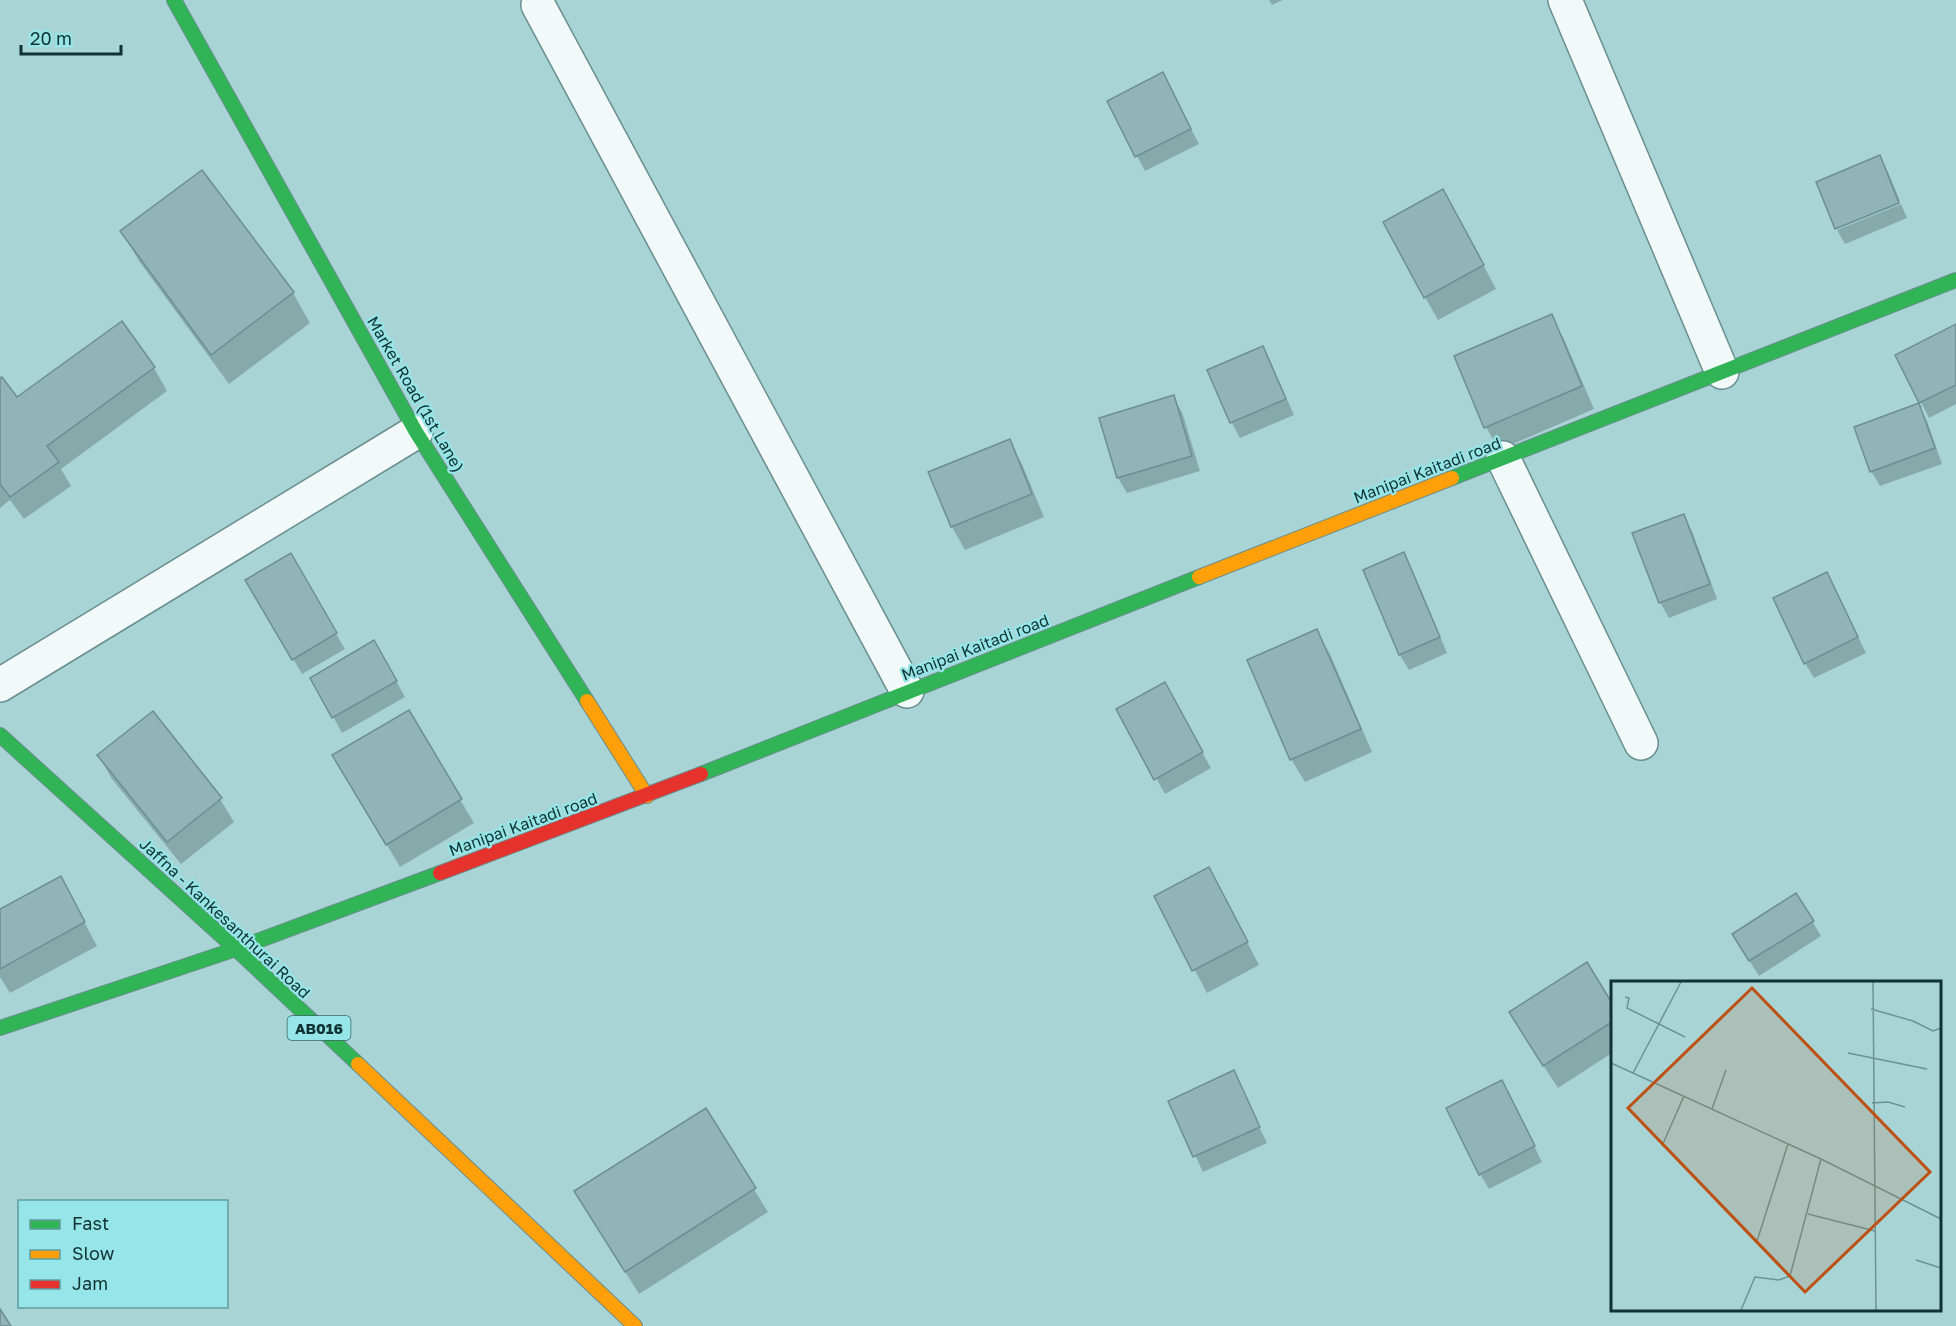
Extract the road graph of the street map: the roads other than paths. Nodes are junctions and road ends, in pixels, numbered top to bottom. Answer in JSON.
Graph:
{"nodes":[{"id":1,"x":174,"y":0,"type":"edge"},
{"id":2,"x":1565,"y":0,"type":"edge"},
{"id":3,"x":538,"y":5,"type":"dead end"},
{"id":4,"x":1956,"y":280,"type":"edge"},
{"id":5,"x":1722,"y":372,"type":"junction"},
{"id":6,"x":416,"y":432,"type":"junction"},
{"id":7,"x":1503,"y":458,"type":"junction"},
{"id":8,"x":0,"y":685,"type":"edge"},
{"id":9,"x":907,"y":691,"type":"junction"},
{"id":10,"x":0,"y":735,"type":"edge"},
{"id":11,"x":1641,"y":743,"type":"dead end"},
{"id":12,"x":646,"y":795,"type":"junction"},
{"id":13,"x":236,"y":949,"type":"junction"},
{"id":14,"x":0,"y":1028,"type":"edge"},
{"id":15,"x":635,"y":1326,"type":"edge"}],
"edges":[{"from":1,"to":6,"type":"main road","name":"Market Road (1st Lane)"},
{"from":2,"to":5,"type":"street"},
{"from":3,"to":9,"type":"street"},
{"from":4,"to":5,"type":"main road","name":"Manipai Kaitadi road"},
{"from":5,"to":7,"type":"main road","name":"Manipai Kaitadi road"},
{"from":6,"to":8,"type":"street"},
{"from":6,"to":12,"type":"main road","name":"Market Road (1st Lane)"},
{"from":7,"to":9,"type":"main road","name":"Manipai Kaitadi road"},
{"from":7,"to":11,"type":"street"},
{"from":9,"to":12,"type":"main road","name":"Manipai Kaitadi road"},
{"from":10,"to":13,"type":"main road","name":"Jaffna - Kankesanthurai Road","number":"AB016"},
{"from":12,"to":13,"type":"main road","name":"Manipai Kaitadi road"},
{"from":13,"to":14,"type":"main road","name":"Manipai Kaitadi road"},
{"from":13,"to":15,"type":"main road","name":"Jaffna - Kankesanthurai Road","number":"AB016"}]}
